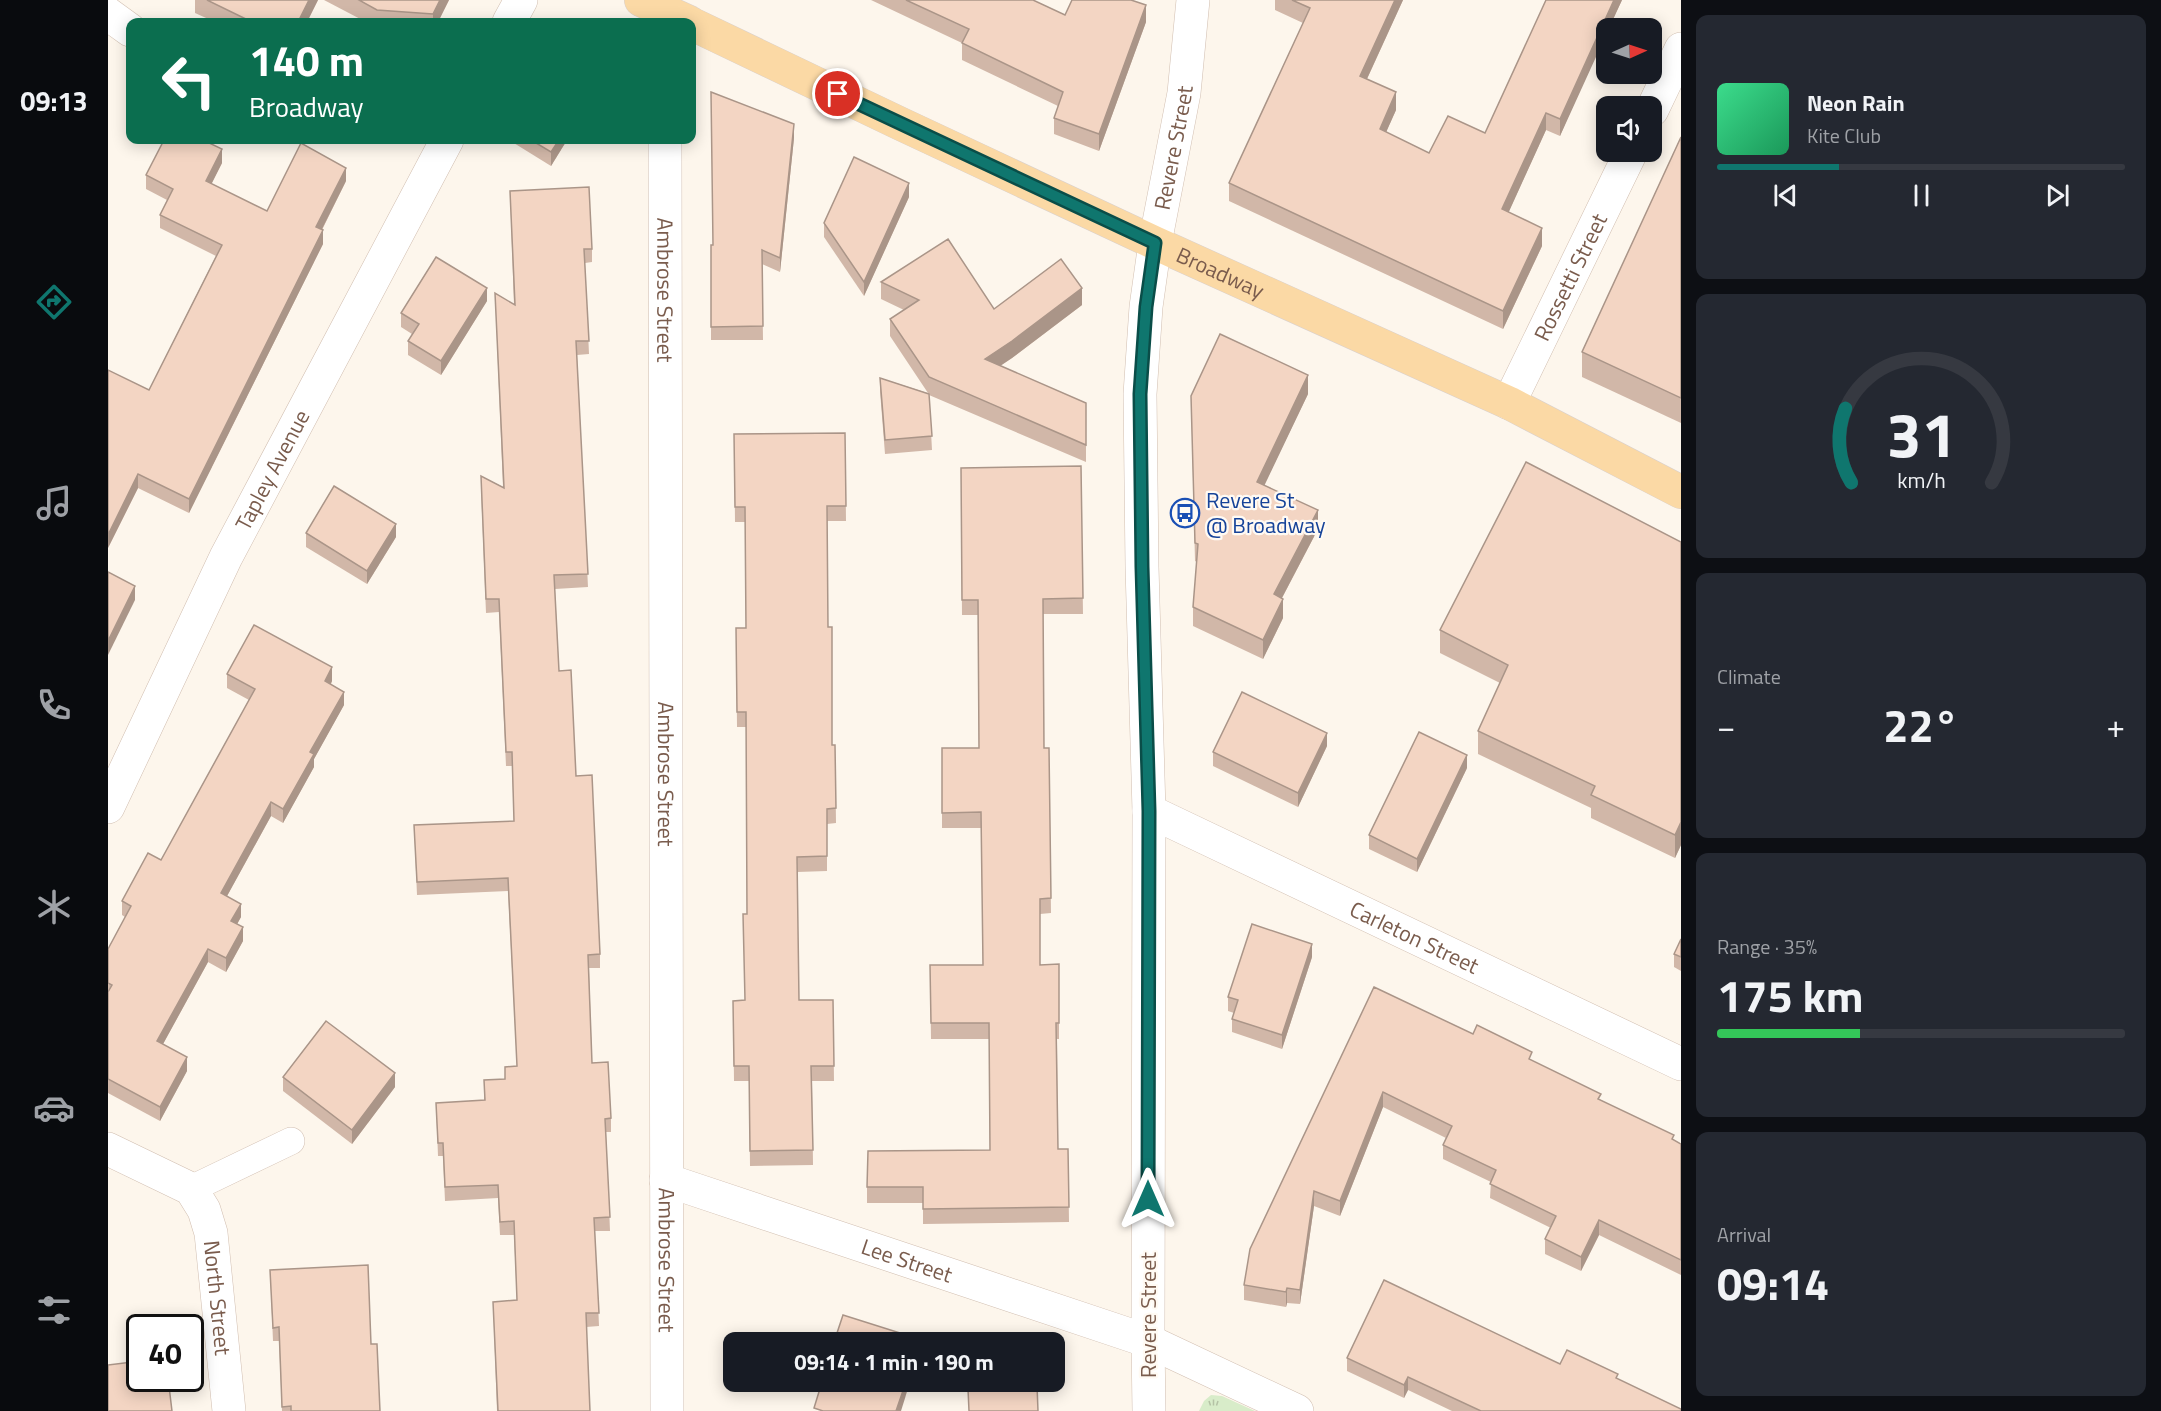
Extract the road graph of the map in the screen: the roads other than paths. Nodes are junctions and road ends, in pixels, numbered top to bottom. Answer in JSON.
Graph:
{"nodes":[{"id":1,"x":521,"y":0,"type":"edge"},
{"id":2,"x":641,"y":0,"type":"edge"},
{"id":3,"x":1193,"y":0,"type":"edge"},
{"id":4,"x":108,"y":14,"type":"edge"},
{"id":5,"x":686,"y":17,"type":"edge"},
{"id":6,"x":511,"y":18,"type":"edge"},
{"id":7,"x":696,"y":22,"type":"edge"},
{"id":8,"x":126,"y":27,"type":"edge"},
{"id":9,"x":1681,"y":49,"type":"edge"},
{"id":10,"x":1659,"y":96,"type":"edge"},
{"id":11,"x":445,"y":144,"type":"edge"},
{"id":12,"x":665,"y":144,"type":"edge"},
{"id":13,"x":1626,"y":162,"type":"edge"},
{"id":14,"x":1155,"y":243,"type":"junction"},
{"id":15,"x":1509,"y":403,"type":"junction"},
{"id":16,"x":1681,"y":492,"type":"edge"},
{"id":17,"x":108,"y":807,"type":"edge"},
{"id":18,"x":1149,"y":811,"type":"junction"},
{"id":19,"x":1681,"y":1064,"type":"edge"},
{"id":20,"x":291,"y":1141,"type":"dead end"},
{"id":21,"x":108,"y":1149,"type":"edge"},
{"id":22,"x":666,"y":1180,"type":"junction"},
{"id":23,"x":192,"y":1189,"type":"junction"},
{"id":24,"x":1148,"y":1341,"type":"junction"},
{"id":25,"x":229,"y":1411,"type":"edge"},
{"id":26,"x":667,"y":1411,"type":"edge"},
{"id":27,"x":1149,"y":1411,"type":"edge"},
{"id":28,"x":1297,"y":1411,"type":"edge"}],
"edges":[{"from":1,"to":6,"type":"street"},
{"from":2,"to":5,"type":"main road","name":"Broadway"},
{"from":3,"to":14,"type":"street","name":"Revere Street"},
{"from":4,"to":8,"type":"street"},
{"from":7,"to":14,"type":"main road","name":"Broadway"},
{"from":9,"to":10,"type":"street"},
{"from":11,"to":17,"type":"street","name":"Tapley Avenue"},
{"from":12,"to":22,"type":"street","name":"Ambrose Street"},
{"from":13,"to":15,"type":"street","name":"Rossetti Street"},
{"from":14,"to":15,"type":"main road","name":"Broadway"},
{"from":14,"to":18,"type":"street","name":"Revere Street"},
{"from":15,"to":16,"type":"main road","name":"Broadway"},
{"from":18,"to":19,"type":"street","name":"Carleton Street"},
{"from":18,"to":24,"type":"street","name":"Revere Street"},
{"from":20,"to":23,"type":"lane"},
{"from":21,"to":23,"type":"street"},
{"from":22,"to":24,"type":"street","name":"Lee Street"},
{"from":22,"to":26,"type":"street","name":"Ambrose Street"},
{"from":23,"to":25,"type":"street","name":"North Street"},
{"from":24,"to":27,"type":"street","name":"Revere Street"},
{"from":24,"to":28,"type":"street","name":"Lee Street"}]}
